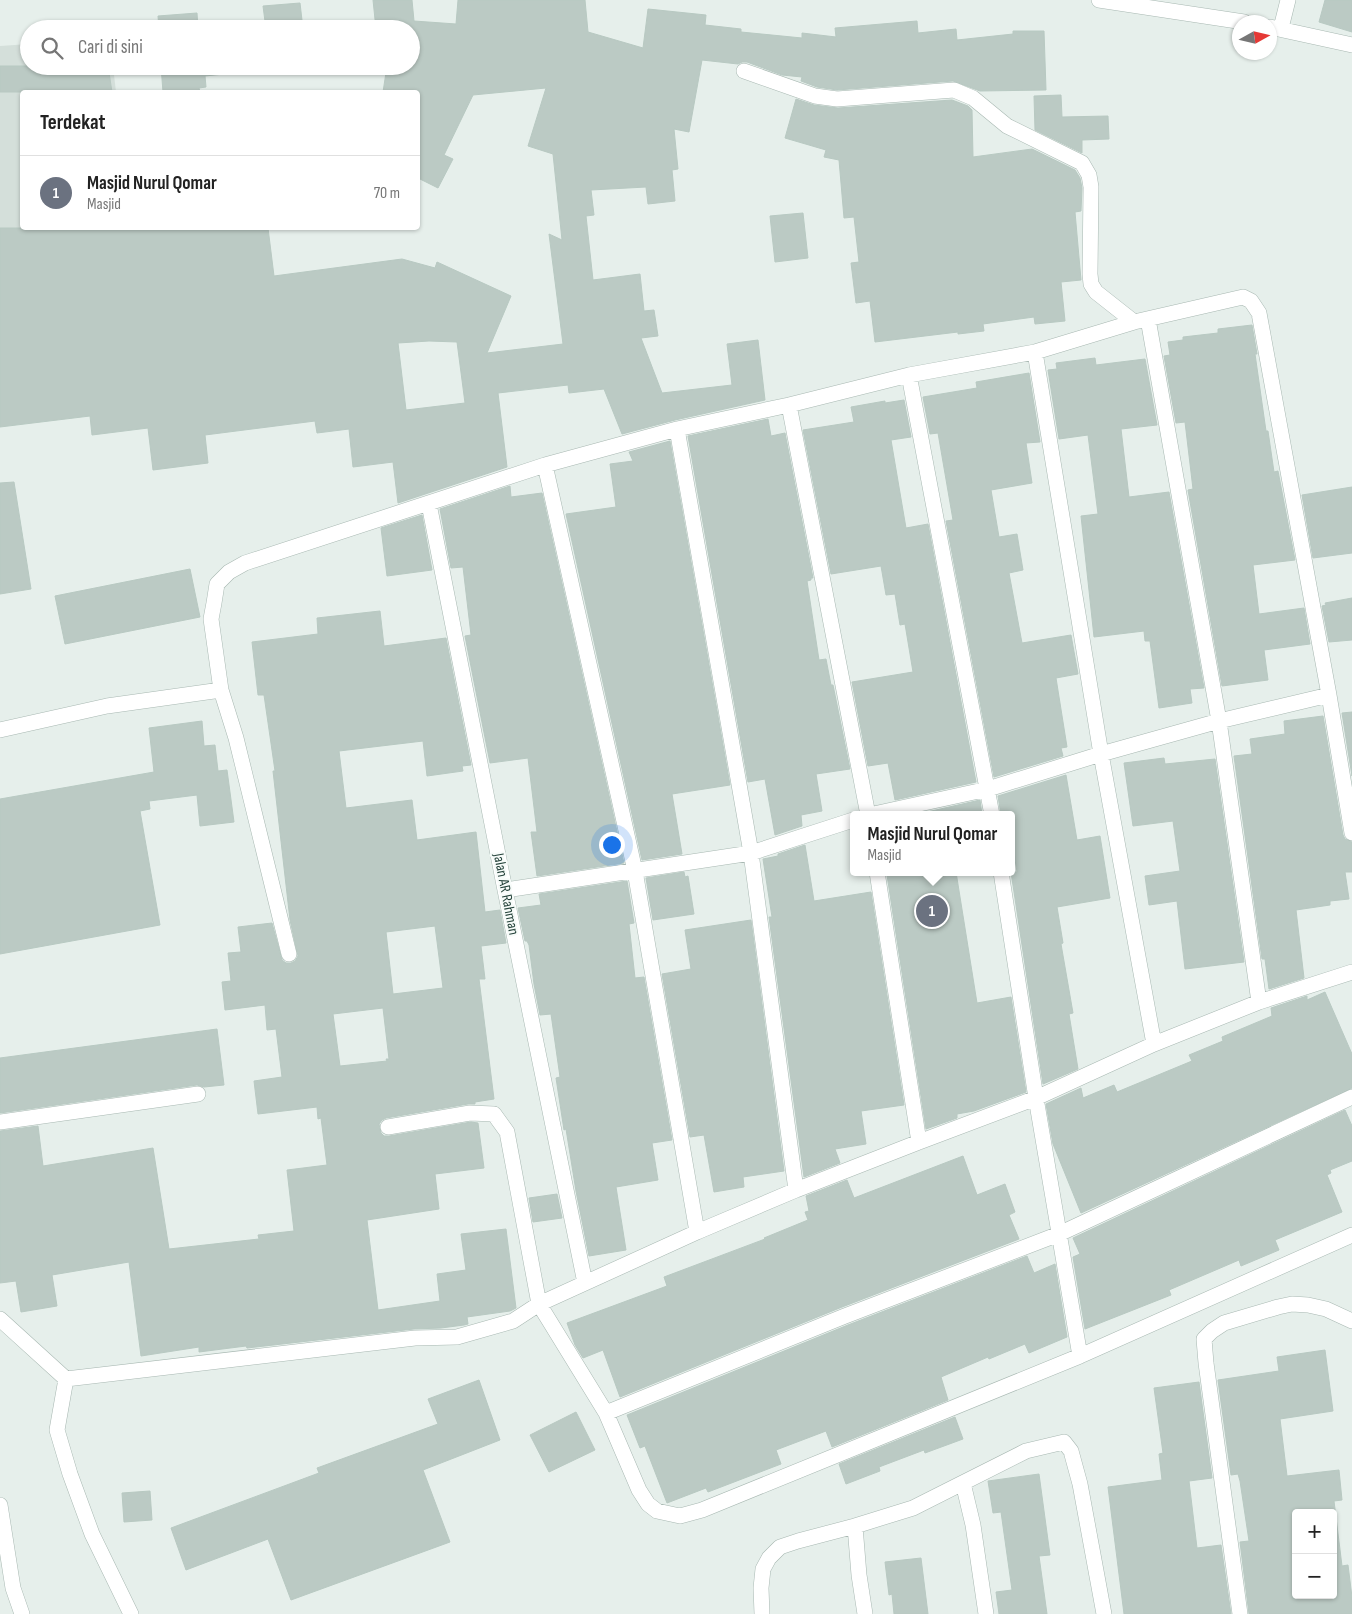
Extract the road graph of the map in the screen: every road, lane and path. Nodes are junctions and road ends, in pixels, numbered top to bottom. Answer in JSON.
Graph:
{"nodes":[{"id":1,"x":1099,"y":0,"type":"edge"},
{"id":2,"x":1288,"y":0,"type":"edge"},
{"id":3,"x":1232,"y":20,"type":"edge"},
{"id":4,"x":1277,"y":23,"type":"edge"},
{"id":5,"x":1277,"y":27,"type":"edge"},
{"id":6,"x":1352,"y":45,"type":"edge"},
{"id":7,"x":744,"y":71,"type":"dead end"},
{"id":8,"x":1141,"y":321,"type":"junction"},
{"id":9,"x":1034,"y":352,"type":"junction"},
{"id":10,"x":909,"y":375,"type":"junction"},
{"id":11,"x":789,"y":405,"type":"junction"},
{"id":12,"x":677,"y":429,"type":"junction"},
{"id":13,"x":545,"y":465,"type":"junction"},
{"id":14,"x":429,"y":504,"type":"junction"},
{"id":15,"x":221,"y":690,"type":"junction"},
{"id":16,"x":1329,"y":696,"type":"junction"},
{"id":17,"x":1219,"y":721,"type":"junction"},
{"id":18,"x":0,"y":730,"type":"edge"},
{"id":19,"x":1101,"y":754,"type":"junction"},
{"id":20,"x":988,"y":789,"type":"junction"},
{"id":21,"x":868,"y":811,"type":"edge"},
{"id":22,"x":887,"y":811,"type":"edge"},
{"id":23,"x":991,"y":811,"type":"edge"},
{"id":24,"x":850,"y":821,"type":"edge"},
{"id":25,"x":1352,"y":833,"type":"edge"},
{"id":26,"x":751,"y":853,"type":"junction"},
{"id":27,"x":635,"y":872,"type":"junction"},
{"id":28,"x":878,"y":876,"type":"edge"},
{"id":29,"x":1002,"y":876,"type":"edge"},
{"id":30,"x":505,"y":890,"type":"junction"},
{"id":31,"x":289,"y":954,"type":"dead end"},
{"id":32,"x":1352,"y":972,"type":"edge"},
{"id":33,"x":1259,"y":1002,"type":"junction"},
{"id":34,"x":1154,"y":1044,"type":"junction"},
{"id":35,"x":198,"y":1094,"type":"dead end"},
{"id":36,"x":1352,"y":1097,"type":"edge"},
{"id":37,"x":1036,"y":1098,"type":"junction"},
{"id":38,"x":0,"y":1122,"type":"edge"},
{"id":39,"x":388,"y":1126,"type":"dead end"},
{"id":40,"x":919,"y":1142,"type":"junction"},
{"id":41,"x":796,"y":1190,"type":"junction"},
{"id":42,"x":697,"y":1232,"type":"junction"},
{"id":43,"x":1059,"y":1234,"type":"junction"},
{"id":44,"x":1352,"y":1235,"type":"edge"},
{"id":45,"x":586,"y":1283,"type":"junction"},
{"id":46,"x":539,"y":1304,"type":"junction"},
{"id":47,"x":0,"y":1319,"type":"edge"},
{"id":48,"x":1352,"y":1321,"type":"edge"},
{"id":49,"x":1080,"y":1356,"type":"junction"},
{"id":50,"x":66,"y":1379,"type":"junction"},
{"id":51,"x":606,"y":1413,"type":"junction"},
{"id":52,"x":963,"y":1483,"type":"junction"},
{"id":53,"x":0,"y":1505,"type":"edge"},
{"id":54,"x":856,"y":1526,"type":"junction"},
{"id":55,"x":22,"y":1614,"type":"edge"},
{"id":56,"x":132,"y":1614,"type":"edge"},
{"id":57,"x":762,"y":1614,"type":"edge"},
{"id":58,"x":866,"y":1614,"type":"edge"},
{"id":59,"x":986,"y":1614,"type":"edge"},
{"id":60,"x":1104,"y":1614,"type":"edge"},
{"id":61,"x":1240,"y":1614,"type":"edge"}],
"edges":[{"from":1,"to":3,"type":"street"},
{"from":2,"to":4,"type":"street"},
{"from":5,"to":6,"type":"street"},
{"from":7,"to":8,"type":"street"},
{"from":8,"to":9,"type":"street"},
{"from":8,"to":16,"type":"street"},
{"from":8,"to":17,"type":"street"},
{"from":9,"to":10,"type":"street"},
{"from":9,"to":19,"type":"street"},
{"from":10,"to":11,"type":"street"},
{"from":10,"to":20,"type":"street"},
{"from":11,"to":12,"type":"street"},
{"from":11,"to":21,"type":"street"},
{"from":12,"to":13,"type":"street"},
{"from":12,"to":26,"type":"street"},
{"from":13,"to":14,"type":"street"},
{"from":13,"to":27,"type":"street"},
{"from":14,"to":15,"type":"street"},
{"from":14,"to":30,"type":"street","name":"Jalan AR Rahman"},
{"from":15,"to":18,"type":"street"},
{"from":15,"to":31,"type":"street"},
{"from":16,"to":17,"type":"street"},
{"from":16,"to":25,"type":"street"},
{"from":17,"to":19,"type":"street"},
{"from":17,"to":33,"type":"street"},
{"from":19,"to":20,"type":"street"},
{"from":19,"to":34,"type":"street"},
{"from":20,"to":22,"type":"street"},
{"from":20,"to":23,"type":"street"},
{"from":24,"to":26,"type":"street"},
{"from":26,"to":27,"type":"street"},
{"from":26,"to":41,"type":"street"},
{"from":27,"to":30,"type":"street"},
{"from":27,"to":42,"type":"street"},
{"from":28,"to":40,"type":"street"},
{"from":29,"to":37,"type":"street"},
{"from":30,"to":45,"type":"street","name":"Jalan AR Rahman"},
{"from":32,"to":33,"type":"street"},
{"from":33,"to":34,"type":"street"},
{"from":34,"to":37,"type":"street"},
{"from":35,"to":38,"type":"street"},
{"from":36,"to":43,"type":"street"},
{"from":37,"to":40,"type":"street"},
{"from":37,"to":43,"type":"street"},
{"from":39,"to":46,"type":"street"},
{"from":40,"to":41,"type":"street"},
{"from":41,"to":42,"type":"street"},
{"from":42,"to":45,"type":"street"},
{"from":43,"to":49,"type":"street"},
{"from":43,"to":51,"type":"street"},
{"from":44,"to":49,"type":"street"},
{"from":45,"to":46,"type":"street"},
{"from":46,"to":50,"type":"street"},
{"from":46,"to":51,"type":"street"},
{"from":47,"to":50,"type":"street"},
{"from":48,"to":61,"type":"street"},
{"from":49,"to":51,"type":"street"},
{"from":50,"to":56,"type":"street"},
{"from":52,"to":54,"type":"street"},
{"from":52,"to":59,"type":"street"},
{"from":52,"to":60,"type":"street"},
{"from":53,"to":55,"type":"street"},
{"from":54,"to":57,"type":"street"},
{"from":54,"to":58,"type":"street"}]}
